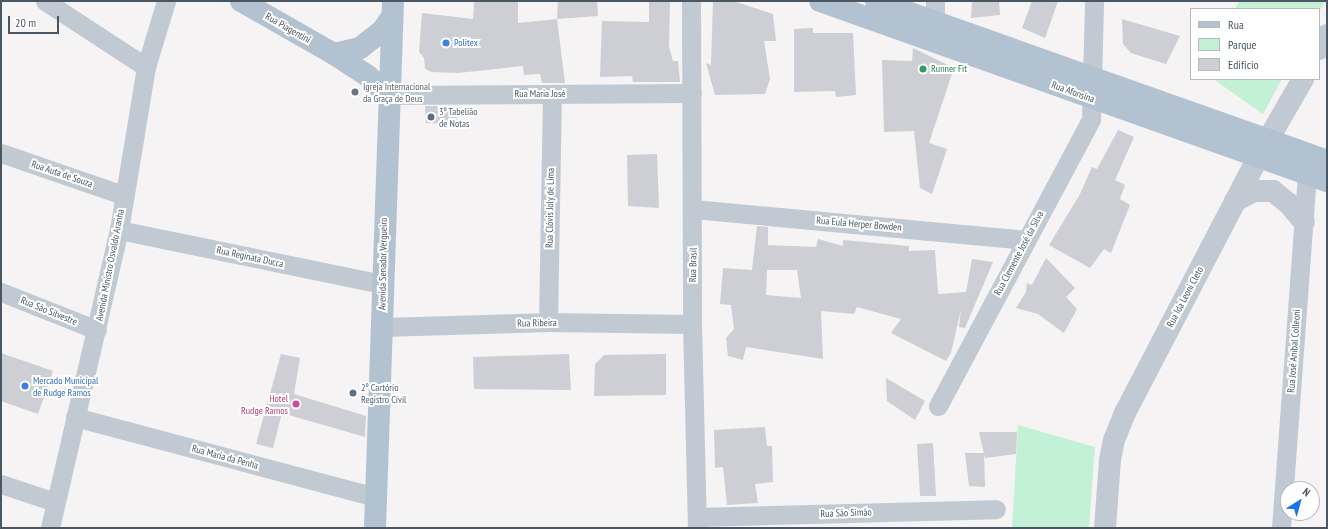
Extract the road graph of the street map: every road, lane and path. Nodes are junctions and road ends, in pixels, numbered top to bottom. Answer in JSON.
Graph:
{"nodes":[{"id":1,"x":45,"y":1,"type":"edge"},
{"id":2,"x":166,"y":1,"type":"edge"},
{"id":3,"x":241,"y":1,"type":"edge"},
{"id":4,"x":691,"y":1,"type":"edge"},
{"id":5,"x":820,"y":1,"type":"edge"},
{"id":6,"x":876,"y":1,"type":"edge"},
{"id":7,"x":1094,"y":1,"type":"edge"},
{"id":8,"x":392,"y":10,"type":"edge"},
{"id":9,"x":935,"y":11,"type":"edge"},
{"id":10,"x":1327,"y":35,"type":"edge"},
{"id":11,"x":1320,"y":47,"type":"edge"},
{"id":12,"x":334,"y":54,"type":"junction"},
{"id":13,"x":146,"y":67,"type":"junction"},
{"id":14,"x":1302,"y":80,"type":"edge"},
{"id":15,"x":1092,"y":89,"type":"junction"},
{"id":16,"x":692,"y":93,"type":"junction"},
{"id":17,"x":552,"y":94,"type":"junction"},
{"id":18,"x":388,"y":95,"type":"junction"},
{"id":19,"x":1263,"y":148,"type":"junction"},
{"id":20,"x":1,"y":153,"type":"edge"},
{"id":21,"x":1327,"y":160,"type":"edge"},
{"id":22,"x":1307,"y":174,"type":"junction"},
{"id":23,"x":1327,"y":181,"type":"edge"},
{"id":24,"x":123,"y":195,"type":"junction"},
{"id":25,"x":1235,"y":201,"type":"junction"},
{"id":26,"x":693,"y":209,"type":"junction"},
{"id":27,"x":1304,"y":222,"type":"junction"},
{"id":28,"x":119,"y":230,"type":"junction"},
{"id":29,"x":1025,"y":240,"type":"junction"},
{"id":30,"x":382,"y":284,"type":"junction"},
{"id":31,"x":1,"y":292,"type":"edge"},
{"id":32,"x":548,"y":322,"type":"junction"},
{"id":33,"x":692,"y":324,"type":"junction"},
{"id":34,"x":382,"y":327,"type":"junction"},
{"id":35,"x":97,"y":330,"type":"junction"},
{"id":36,"x":938,"y":406,"type":"dead end"},
{"id":37,"x":75,"y":417,"type":"junction"},
{"id":38,"x":1,"y":484,"type":"edge"},
{"id":39,"x":375,"y":497,"type":"junction"},
{"id":40,"x":55,"y":502,"type":"junction"},
{"id":41,"x":996,"y":509,"type":"dead end"},
{"id":42,"x":697,"y":523,"type":"edge"},
{"id":43,"x":50,"y":528,"type":"edge"},
{"id":44,"x":375,"y":528,"type":"edge"},
{"id":45,"x":1105,"y":528,"type":"edge"},
{"id":46,"x":1281,"y":528,"type":"edge"}],
"edges":[{"from":1,"to":13,"type":"street"},
{"from":2,"to":13,"type":"street","name":"Avenida Ministro Osvaldo Aranha"},
{"from":3,"to":12,"type":"main road","name":"Rua Piagentini"},
{"from":4,"to":16,"type":"street","name":"Rua Brasil"},
{"from":5,"to":15,"type":"main road","name":"Rua Afonsina"},
{"from":6,"to":9,"type":"main road","name":"Rua Afonsina"},
{"from":7,"to":15,"type":"street","name":"Rua Clemente José da Silva"},
{"from":8,"to":12,"type":"main road"},
{"from":8,"to":18,"type":"main road","name":"Avenida Senador Vergueiro"},
{"from":9,"to":15,"type":"main road","name":"Rua Afonsina"},
{"from":10,"to":11,"type":"street"},
{"from":12,"to":18,"type":"main road","name":"Rua Piagentini"},
{"from":13,"to":24,"type":"street","name":"Avenida Ministro Osvaldo Aranha"},
{"from":14,"to":19,"type":"street","name":"Rua Ida Leoni Cleto"},
{"from":15,"to":19,"type":"main road","name":"Rua Afonsina"},
{"from":15,"to":29,"type":"street","name":"Rua Clemente José da Silva"},
{"from":16,"to":17,"type":"street","name":"Rua Maria José"},
{"from":16,"to":26,"type":"street","name":"Rua Brasil"},
{"from":17,"to":18,"type":"street","name":"Rua Maria José"},
{"from":17,"to":32,"type":"street","name":"Rua Clóvis Joly de Lima"},
{"from":18,"to":30,"type":"main road","name":"Avenida Senador Vergueiro"},
{"from":19,"to":21,"type":"main road","name":"Rua Afonsina"},
{"from":19,"to":22,"type":"main road","name":"Rua Afonsina"},
{"from":19,"to":25,"type":"street","name":"Rua Ida Leoni Cleto"},
{"from":20,"to":24,"type":"street","name":"Rua Auta de Souza"},
{"from":22,"to":23,"type":"main road","name":"Rua Afonsina"},
{"from":22,"to":27,"type":"street","name":"Rua José Anibal Colleoni"},
{"from":24,"to":28,"type":"street","name":"Avenida Ministro Osvaldo Aranha"},
{"from":25,"to":27,"type":"street"},
{"from":25,"to":45,"type":"street","name":"Rua Ida Leoni Cleto"},
{"from":26,"to":29,"type":"street","name":"Rua Eula Herper Bowden"},
{"from":26,"to":33,"type":"street","name":"Rua Brasil"},
{"from":27,"to":46,"type":"street","name":"Rua José Anibal Colleoni"},
{"from":28,"to":30,"type":"street","name":"Rua Reginata Ducca"},
{"from":28,"to":35,"type":"street","name":"Avenida Ministro Osvaldo Aranha"},
{"from":29,"to":36,"type":"street","name":"Rua Clemente José da Silva"},
{"from":30,"to":34,"type":"main road","name":"Avenida Senador Vergueiro"},
{"from":31,"to":35,"type":"street","name":"Rua São Silvestre"},
{"from":32,"to":33,"type":"street","name":"Rua Ribeira"},
{"from":32,"to":34,"type":"street","name":"Rua Ribeira"},
{"from":33,"to":42,"type":"street","name":"Rua Brasil"},
{"from":34,"to":39,"type":"main road","name":"Avenida Senador Vergueiro"},
{"from":35,"to":37,"type":"street","name":"Avenida Ministro Osvaldo Aranha"},
{"from":37,"to":39,"type":"street","name":"Rua Maria da Penha"},
{"from":37,"to":40,"type":"street","name":"Avenida Ministro Osvaldo Aranha"},
{"from":38,"to":40,"type":"street"},
{"from":39,"to":44,"type":"main road","name":"Avenida Senador Vergueiro"},
{"from":40,"to":43,"type":"street","name":"Avenida Ministro Osvaldo Aranha"},
{"from":41,"to":42,"type":"street","name":"Rua São Simão"}]}
